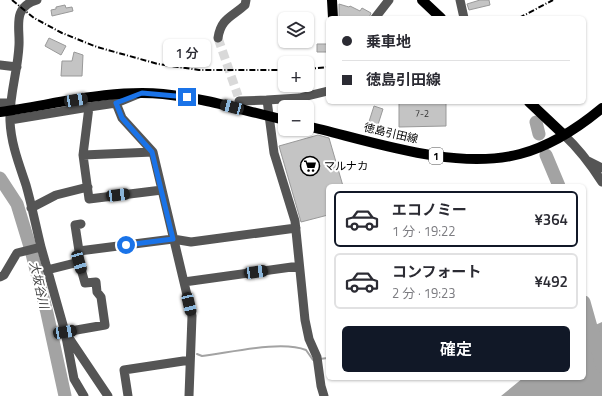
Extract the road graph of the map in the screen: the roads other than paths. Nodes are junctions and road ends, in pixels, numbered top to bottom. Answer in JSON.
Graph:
{"nodes":[{"id":1,"x":246,"y":0,"type":"edge"},
{"id":2,"x":332,"y":0,"type":"edge"},
{"id":3,"x":389,"y":0,"type":"edge"},
{"id":4,"x":422,"y":0,"type":"edge"},
{"id":5,"x":460,"y":0,"type":"edge"},
{"id":6,"x":31,"y":1,"type":"edge"},
{"id":7,"x":334,"y":16,"type":"edge"},
{"id":8,"x":377,"y":16,"type":"edge"},
{"id":9,"x":439,"y":16,"type":"edge"},
{"id":10,"x":464,"y":16,"type":"edge"},
{"id":11,"x":218,"y":38,"type":"tunnel mouth"},
{"id":12,"x":0,"y":65,"type":"edge"},
{"id":13,"x":17,"y":67,"type":"junction"},
{"id":14,"x":326,"y":91,"type":"edge"},
{"id":15,"x":142,"y":93,"type":"junction"},
{"id":16,"x":267,"y":100,"type":"junction"},
{"id":17,"x":0,"y":103,"type":"edge"},
{"id":18,"x":116,"y":103,"type":"junction"},
{"id":19,"x":220,"y":104,"type":"junction"},
{"id":20,"x":531,"y":104,"type":"edge"},
{"id":21,"x":89,"y":108,"type":"junction"},
{"id":22,"x":602,"y":108,"type":"edge"},
{"id":23,"x":8,"y":112,"type":"edge"},
{"id":24,"x":269,"y":116,"type":"junction"},
{"id":25,"x":278,"y":118,"type":"edge"},
{"id":26,"x":314,"y":128,"type":"edge"},
{"id":27,"x":564,"y":135,"type":"junction"},
{"id":28,"x":152,"y":152,"type":"junction"},
{"id":29,"x":83,"y":155,"type":"junction"},
{"id":30,"x":588,"y":160,"type":"junction"},
{"id":31,"x":602,"y":168,"type":"edge"},
{"id":32,"x":602,"y":182,"type":"edge"},
{"id":33,"x":88,"y":187,"type":"junction"},
{"id":34,"x":162,"y":190,"type":"junction"},
{"id":35,"x":31,"y":208,"type":"junction"},
{"id":36,"x":81,"y":224,"type":"dead end"},
{"id":37,"x":296,"y":228,"type":"junction"},
{"id":38,"x":173,"y":239,"type":"junction"},
{"id":39,"x":40,"y":248,"type":"junction"},
{"id":40,"x":79,"y":251,"type":"junction"},
{"id":41,"x":79,"y":262,"type":"junction"},
{"id":42,"x":299,"y":266,"type":"junction"},
{"id":43,"x":47,"y":270,"type":"junction"},
{"id":44,"x":0,"y":277,"type":"edge"},
{"id":45,"x":184,"y":282,"type":"junction"},
{"id":46,"x":65,"y":332,"type":"junction"},
{"id":47,"x":190,"y":360,"type":"junction"},
{"id":48,"x":84,"y":396,"type":"edge"},
{"id":49,"x":108,"y":396,"type":"edge"},
{"id":50,"x":128,"y":396,"type":"edge"},
{"id":51,"x":189,"y":396,"type":"edge"},
{"id":52,"x":324,"y":396,"type":"edge"}],
"edges":[{"from":1,"to":11,"type":"street"},
{"from":2,"to":7,"type":"main road"},
{"from":3,"to":8,"type":"street"},
{"from":4,"to":9,"type":"main road"},
{"from":5,"to":10,"type":"street"},
{"from":6,"to":13,"type":"street"},
{"from":12,"to":13,"type":"street"},
{"from":13,"to":23,"type":"street"},
{"from":14,"to":16,"type":"street"},
{"from":15,"to":18,"type":"street"},
{"from":15,"to":19,"type":"main road"},
{"from":15,"to":23,"type":"main road"},
{"from":16,"to":19,"type":"street"},
{"from":16,"to":24,"type":"street"},
{"from":17,"to":23,"type":"street"},
{"from":18,"to":21,"type":"street"},
{"from":18,"to":28,"type":"street"},
{"from":19,"to":24,"type":"main road"},
{"from":20,"to":27,"type":"main road"},
{"from":21,"to":23,"type":"street"},
{"from":21,"to":29,"type":"street"},
{"from":22,"to":27,"type":"main road","name":"徳島引田線","number":"1"},
{"from":23,"to":35,"type":"street"},
{"from":24,"to":25,"type":"main road"},
{"from":24,"to":37,"type":"street"},
{"from":26,"to":27,"type":"main road","name":"徳島引田線","number":"1"},
{"from":27,"to":30,"type":"street"},
{"from":28,"to":29,"type":"street"},
{"from":28,"to":34,"type":"street"},
{"from":29,"to":33,"type":"street"},
{"from":30,"to":31,"type":"street"},
{"from":30,"to":32,"type":"street"},
{"from":33,"to":34,"type":"street"},
{"from":33,"to":35,"type":"street"},
{"from":34,"to":38,"type":"street"},
{"from":35,"to":39,"type":"street"},
{"from":36,"to":40,"type":"street"},
{"from":37,"to":38,"type":"street"},
{"from":37,"to":42,"type":"street"},
{"from":38,"to":40,"type":"street"},
{"from":38,"to":45,"type":"street"},
{"from":39,"to":43,"type":"street"},
{"from":39,"to":44,"type":"street"},
{"from":40,"to":41,"type":"street"},
{"from":41,"to":43,"type":"street"},
{"from":41,"to":46,"type":"street"},
{"from":42,"to":45,"type":"street"},
{"from":42,"to":52,"type":"street"},
{"from":43,"to":46,"type":"street"},
{"from":45,"to":47,"type":"street"},
{"from":46,"to":48,"type":"street"},
{"from":46,"to":49,"type":"street"},
{"from":47,"to":50,"type":"street"},
{"from":47,"to":51,"type":"street"}]}
